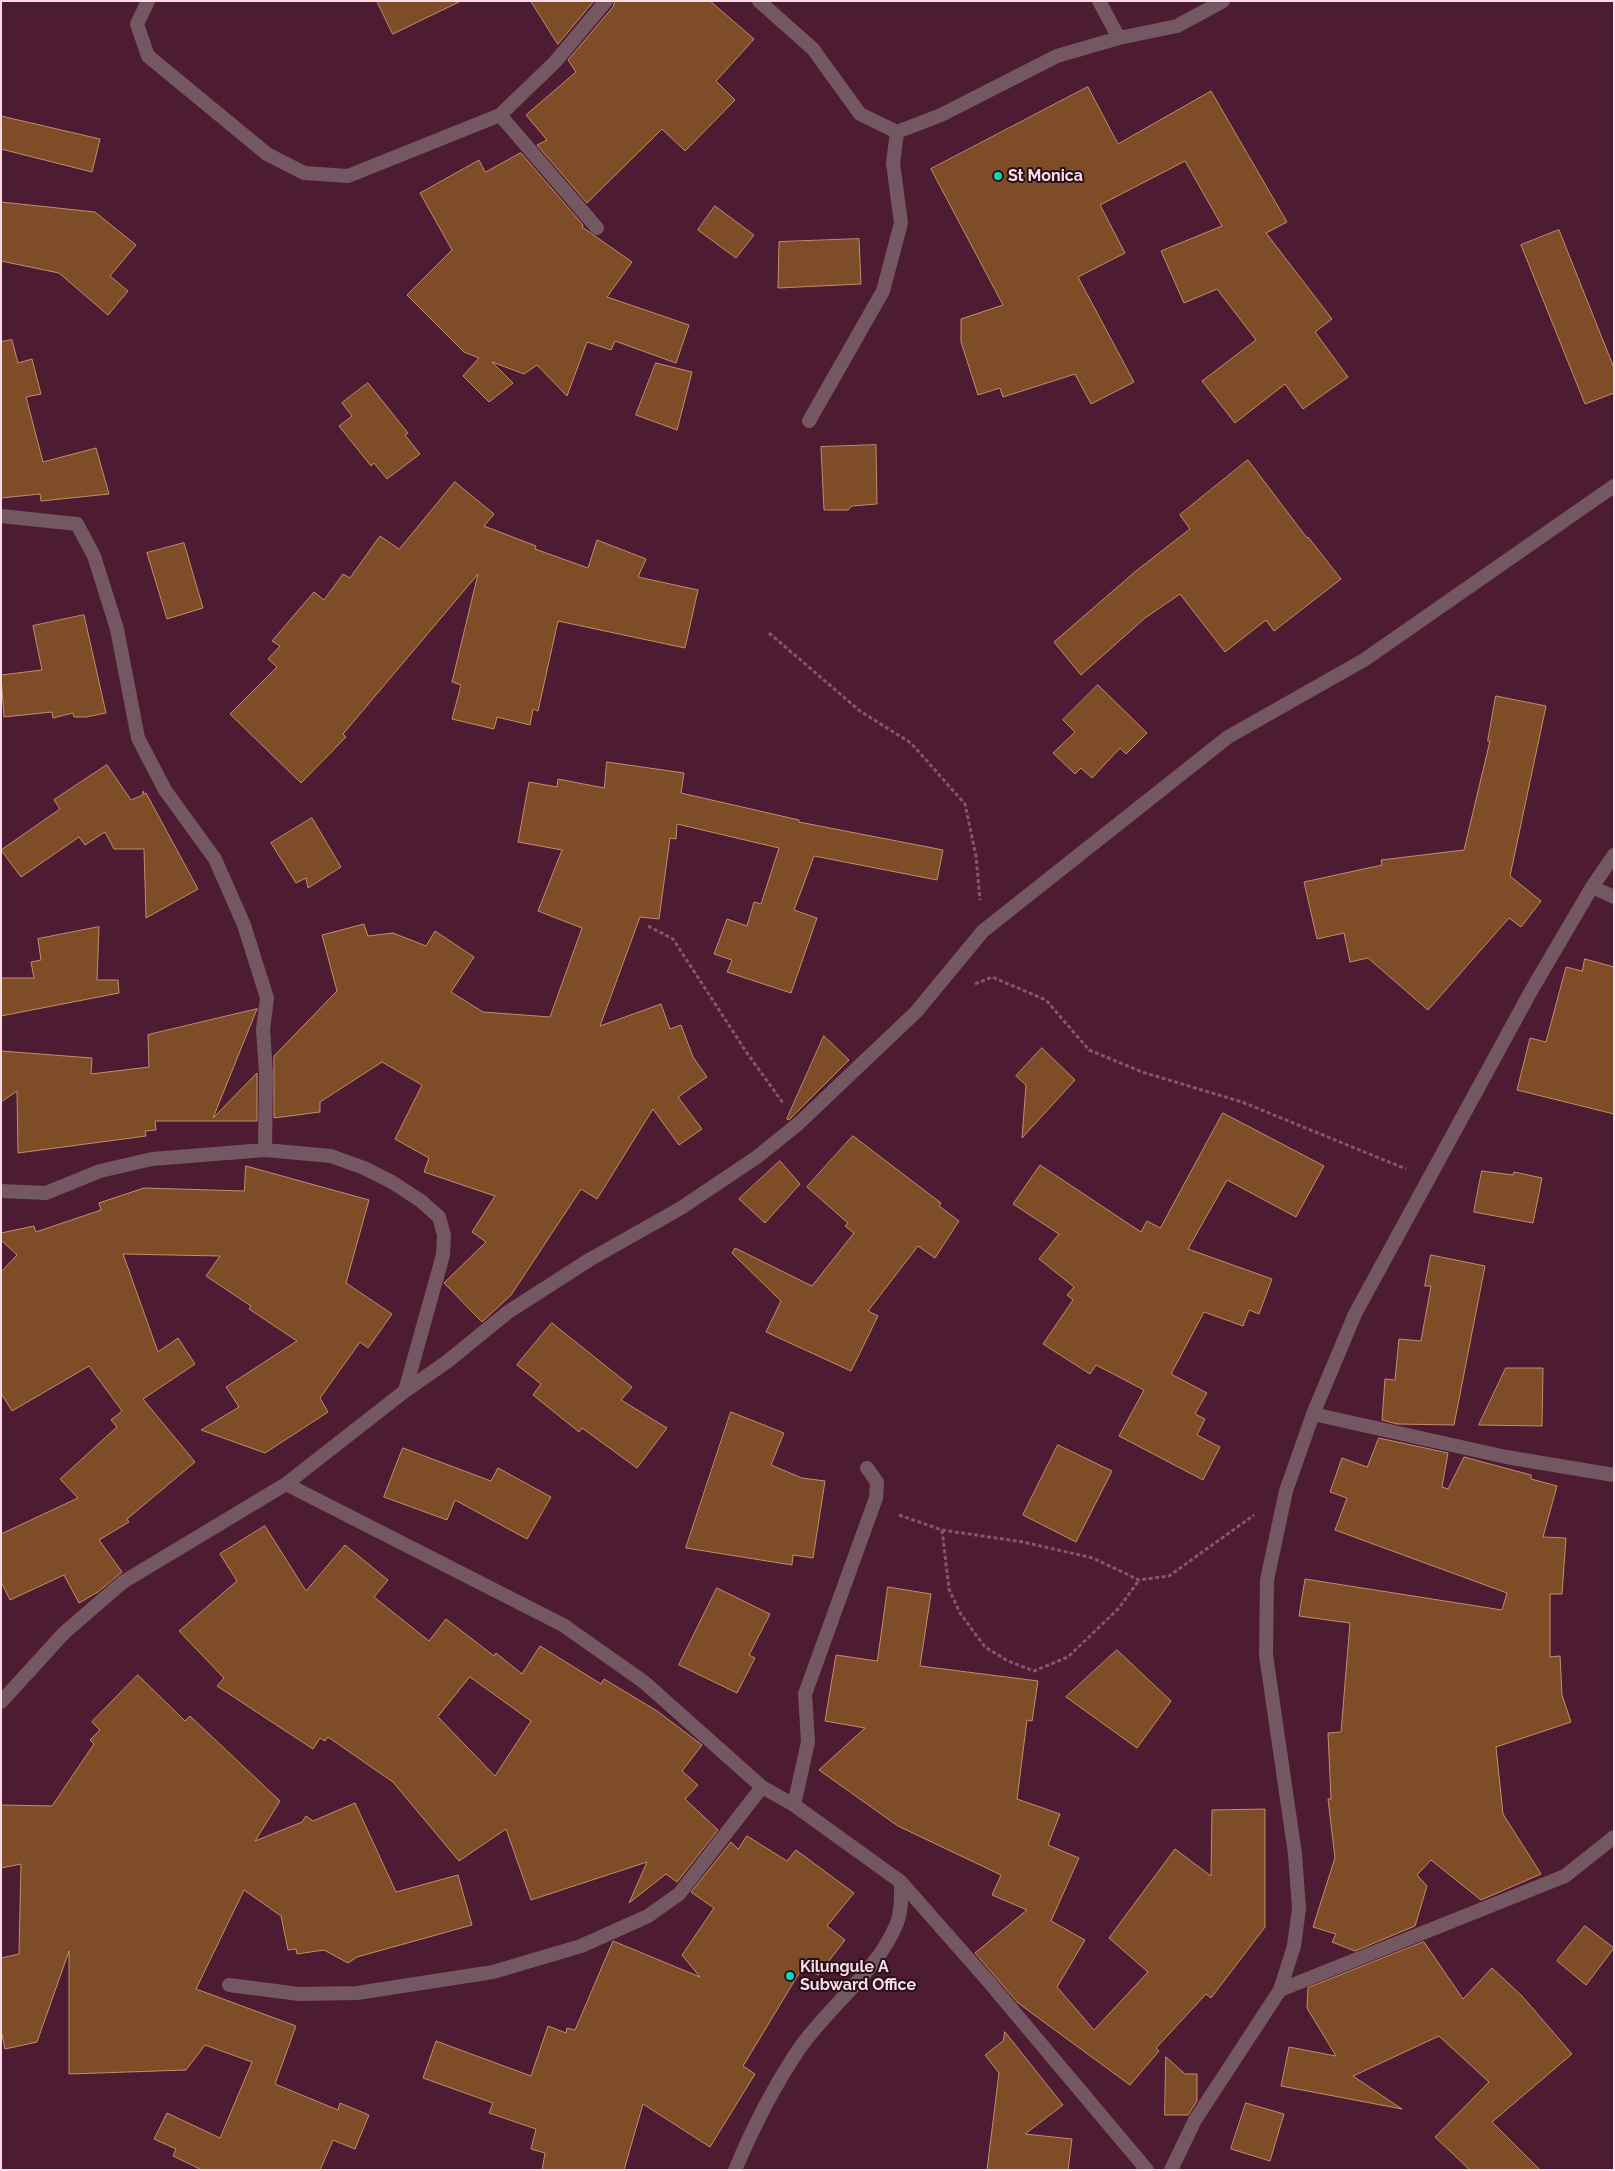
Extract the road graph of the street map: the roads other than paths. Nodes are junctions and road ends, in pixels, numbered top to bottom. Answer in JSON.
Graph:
{"nodes":[{"id":1,"x":148,"y":1,"type":"edge"},
{"id":2,"x":606,"y":1,"type":"edge"},
{"id":3,"x":759,"y":1,"type":"edge"},
{"id":4,"x":1099,"y":1,"type":"edge"},
{"id":5,"x":1224,"y":1,"type":"edge"},
{"id":6,"x":1119,"y":38,"type":"junction"},
{"id":7,"x":500,"y":115,"type":"junction"},
{"id":8,"x":897,"y":132,"type":"junction"},
{"id":9,"x":597,"y":228,"type":"dead end"},
{"id":10,"x":808,"y":422,"type":"dead end"},
{"id":11,"x":1614,"y":486,"type":"edge"},
{"id":12,"x":1,"y":516,"type":"edge"},
{"id":13,"x":1614,"y":855,"type":"edge"},
{"id":14,"x":1592,"y":886,"type":"junction"},
{"id":15,"x":1614,"y":897,"type":"edge"},
{"id":16,"x":265,"y":1150,"type":"junction"},
{"id":17,"x":1,"y":1191,"type":"edge"},
{"id":18,"x":405,"y":1391,"type":"junction"},
{"id":19,"x":1313,"y":1414,"type":"junction"},
{"id":20,"x":867,"y":1468,"type":"dead end"},
{"id":21,"x":1614,"y":1475,"type":"edge"},
{"id":22,"x":286,"y":1484,"type":"junction"},
{"id":23,"x":1,"y":1702,"type":"edge"},
{"id":24,"x":762,"y":1787,"type":"junction"},
{"id":25,"x":794,"y":1805,"type":"junction"},
{"id":26,"x":1614,"y":1837,"type":"edge"},
{"id":27,"x":901,"y":1882,"type":"junction"},
{"id":28,"x":229,"y":1985,"type":"dead end"},
{"id":29,"x":1280,"y":1990,"type":"junction"},
{"id":30,"x":735,"y":2170,"type":"edge"},
{"id":31,"x":1147,"y":2170,"type":"edge"},
{"id":32,"x":1171,"y":2170,"type":"edge"}],
"edges":[{"from":1,"to":7,"type":"street"},
{"from":2,"to":7,"type":"street"},
{"from":3,"to":8,"type":"street"},
{"from":4,"to":6,"type":"street"},
{"from":5,"to":6,"type":"street"},
{"from":6,"to":8,"type":"street"},
{"from":7,"to":9,"type":"street"},
{"from":8,"to":10,"type":"street"},
{"from":11,"to":18,"type":"street"},
{"from":12,"to":16,"type":"street"},
{"from":13,"to":14,"type":"street"},
{"from":14,"to":15,"type":"street"},
{"from":14,"to":19,"type":"street"},
{"from":16,"to":17,"type":"street"},
{"from":16,"to":18,"type":"street"},
{"from":18,"to":22,"type":"street"},
{"from":19,"to":21,"type":"street"},
{"from":19,"to":29,"type":"street"},
{"from":20,"to":25,"type":"street"},
{"from":22,"to":23,"type":"street"},
{"from":22,"to":24,"type":"street"},
{"from":24,"to":25,"type":"street"},
{"from":24,"to":28,"type":"street"},
{"from":25,"to":27,"type":"street"},
{"from":26,"to":29,"type":"street"},
{"from":27,"to":30,"type":"street"},
{"from":27,"to":31,"type":"street"},
{"from":29,"to":32,"type":"street"}]}
